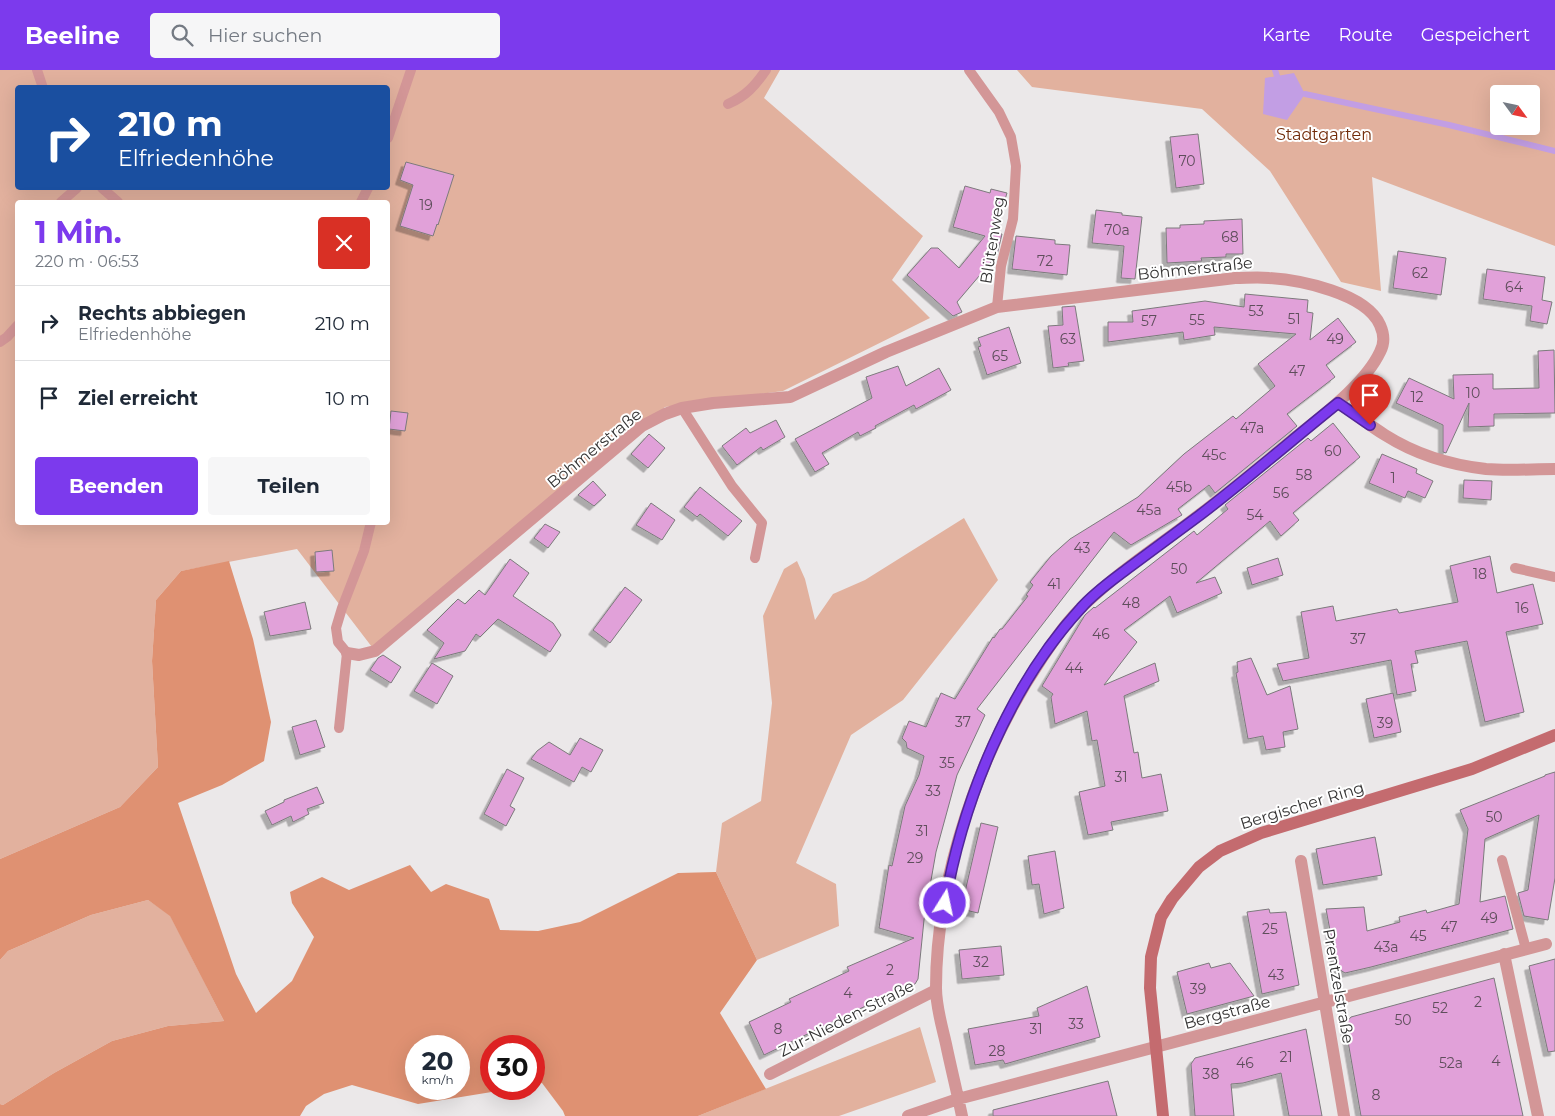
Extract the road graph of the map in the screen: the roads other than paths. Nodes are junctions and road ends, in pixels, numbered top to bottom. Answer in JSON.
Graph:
{"nodes":[{"id":1,"x":37,"y":70,"type":"edge"},
{"id":2,"x":410,"y":70,"type":"edge"},
{"id":3,"x":766,"y":70,"type":"edge"},
{"id":4,"x":969,"y":70,"type":"edge"},
{"id":5,"x":42,"y":85,"type":"edge"},
{"id":6,"x":728,"y":104,"type":"dead end"},
{"id":7,"x":390,"y":132,"type":"edge"},
{"id":8,"x":74,"y":190,"type":"edge"},
{"id":9,"x":104,"y":190,"type":"edge"},
{"id":10,"x":62,"y":200,"type":"edge"},
{"id":11,"x":116,"y":200,"type":"edge"},
{"id":12,"x":997,"y":307,"type":"junction"},
{"id":13,"x":15,"y":328,"type":"edge"},
{"id":14,"x":0,"y":342,"type":"edge"},
{"id":15,"x":1338,"y":403,"type":"junction"},
{"id":16,"x":682,"y":408,"type":"junction"},
{"id":17,"x":1555,"y":469,"type":"edge"},
{"id":18,"x":370,"y":525,"type":"edge"},
{"id":19,"x":755,"y":558,"type":"dead end"},
{"id":20,"x":1515,"y":568,"type":"dead end"},
{"id":21,"x":1555,"y":577,"type":"edge"},
{"id":22,"x":347,"y":653,"type":"junction"},
{"id":23,"x":340,"y":728,"type":"dead end"},
{"id":24,"x":1555,"y":735,"type":"edge"},
{"id":25,"x":1502,"y":860,"type":"dead end"},
{"id":26,"x":1301,"y":861,"type":"dead end"},
{"id":27,"x":1551,"y":943,"type":"edge"},
{"id":28,"x":1526,"y":949,"type":"junction"},
{"id":29,"x":1504,"y":954,"type":"junction"},
{"id":30,"x":936,"y":990,"type":"junction"},
{"id":31,"x":1325,"y":1002,"type":"junction"},
{"id":32,"x":1156,"y":1048,"type":"junction"},
{"id":33,"x":770,"y":1074,"type":"dead end"},
{"id":34,"x":958,"y":1099,"type":"junction"},
{"id":35,"x":908,"y":1116,"type":"edge"},
{"id":36,"x":962,"y":1116,"type":"edge"},
{"id":37,"x":1164,"y":1116,"type":"edge"},
{"id":38,"x":1344,"y":1116,"type":"edge"},
{"id":39,"x":1538,"y":1116,"type":"edge"}],
"edges":[{"from":1,"to":5,"type":"lane"},
{"from":2,"to":7,"type":"lane"},
{"from":3,"to":6,"type":"lane"},
{"from":4,"to":12,"type":"lane","name":"Blütenweg"},
{"from":8,"to":10,"type":"lane"},
{"from":9,"to":11,"type":"lane"},
{"from":12,"to":15,"type":"street","name":"Böhmerstraße"},
{"from":12,"to":16,"type":"street","name":"Böhmerstraße"},
{"from":13,"to":14,"type":"lane"},
{"from":15,"to":17,"type":"street"},
{"from":15,"to":30,"type":"street","name":"Böhmerstraße"},
{"from":16,"to":19,"type":"lane"},
{"from":16,"to":22,"type":"street","name":"Böhmerstraße"},
{"from":18,"to":22,"type":"lane"},
{"from":20,"to":21,"type":"lane"},
{"from":22,"to":23,"type":"lane"},
{"from":24,"to":32,"type":"main road","name":"Bergischer Ring"},
{"from":25,"to":28,"type":"lane"},
{"from":26,"to":31,"type":"street","name":"Prentzelstraße"},
{"from":27,"to":28,"type":"street","name":"Bergstraße"},
{"from":28,"to":29,"type":"street","name":"Bergstraße"},
{"from":29,"to":31,"type":"street","name":"Bergstraße"},
{"from":29,"to":39,"type":"street"},
{"from":30,"to":33,"type":"street","name":"Zur-Nieden-Straße"},
{"from":30,"to":34,"type":"street","name":"Böhmerstraße"},
{"from":31,"to":32,"type":"street","name":"Bergstraße"},
{"from":31,"to":38,"type":"street","name":"Prentzelstraße"},
{"from":32,"to":34,"type":"street","name":"Bergstraße"},
{"from":32,"to":37,"type":"main road","name":"Bergischer Ring"},
{"from":34,"to":35,"type":"street","name":"Bergstraße"},
{"from":34,"to":36,"type":"street","name":"Böhmerstraße"}]}
